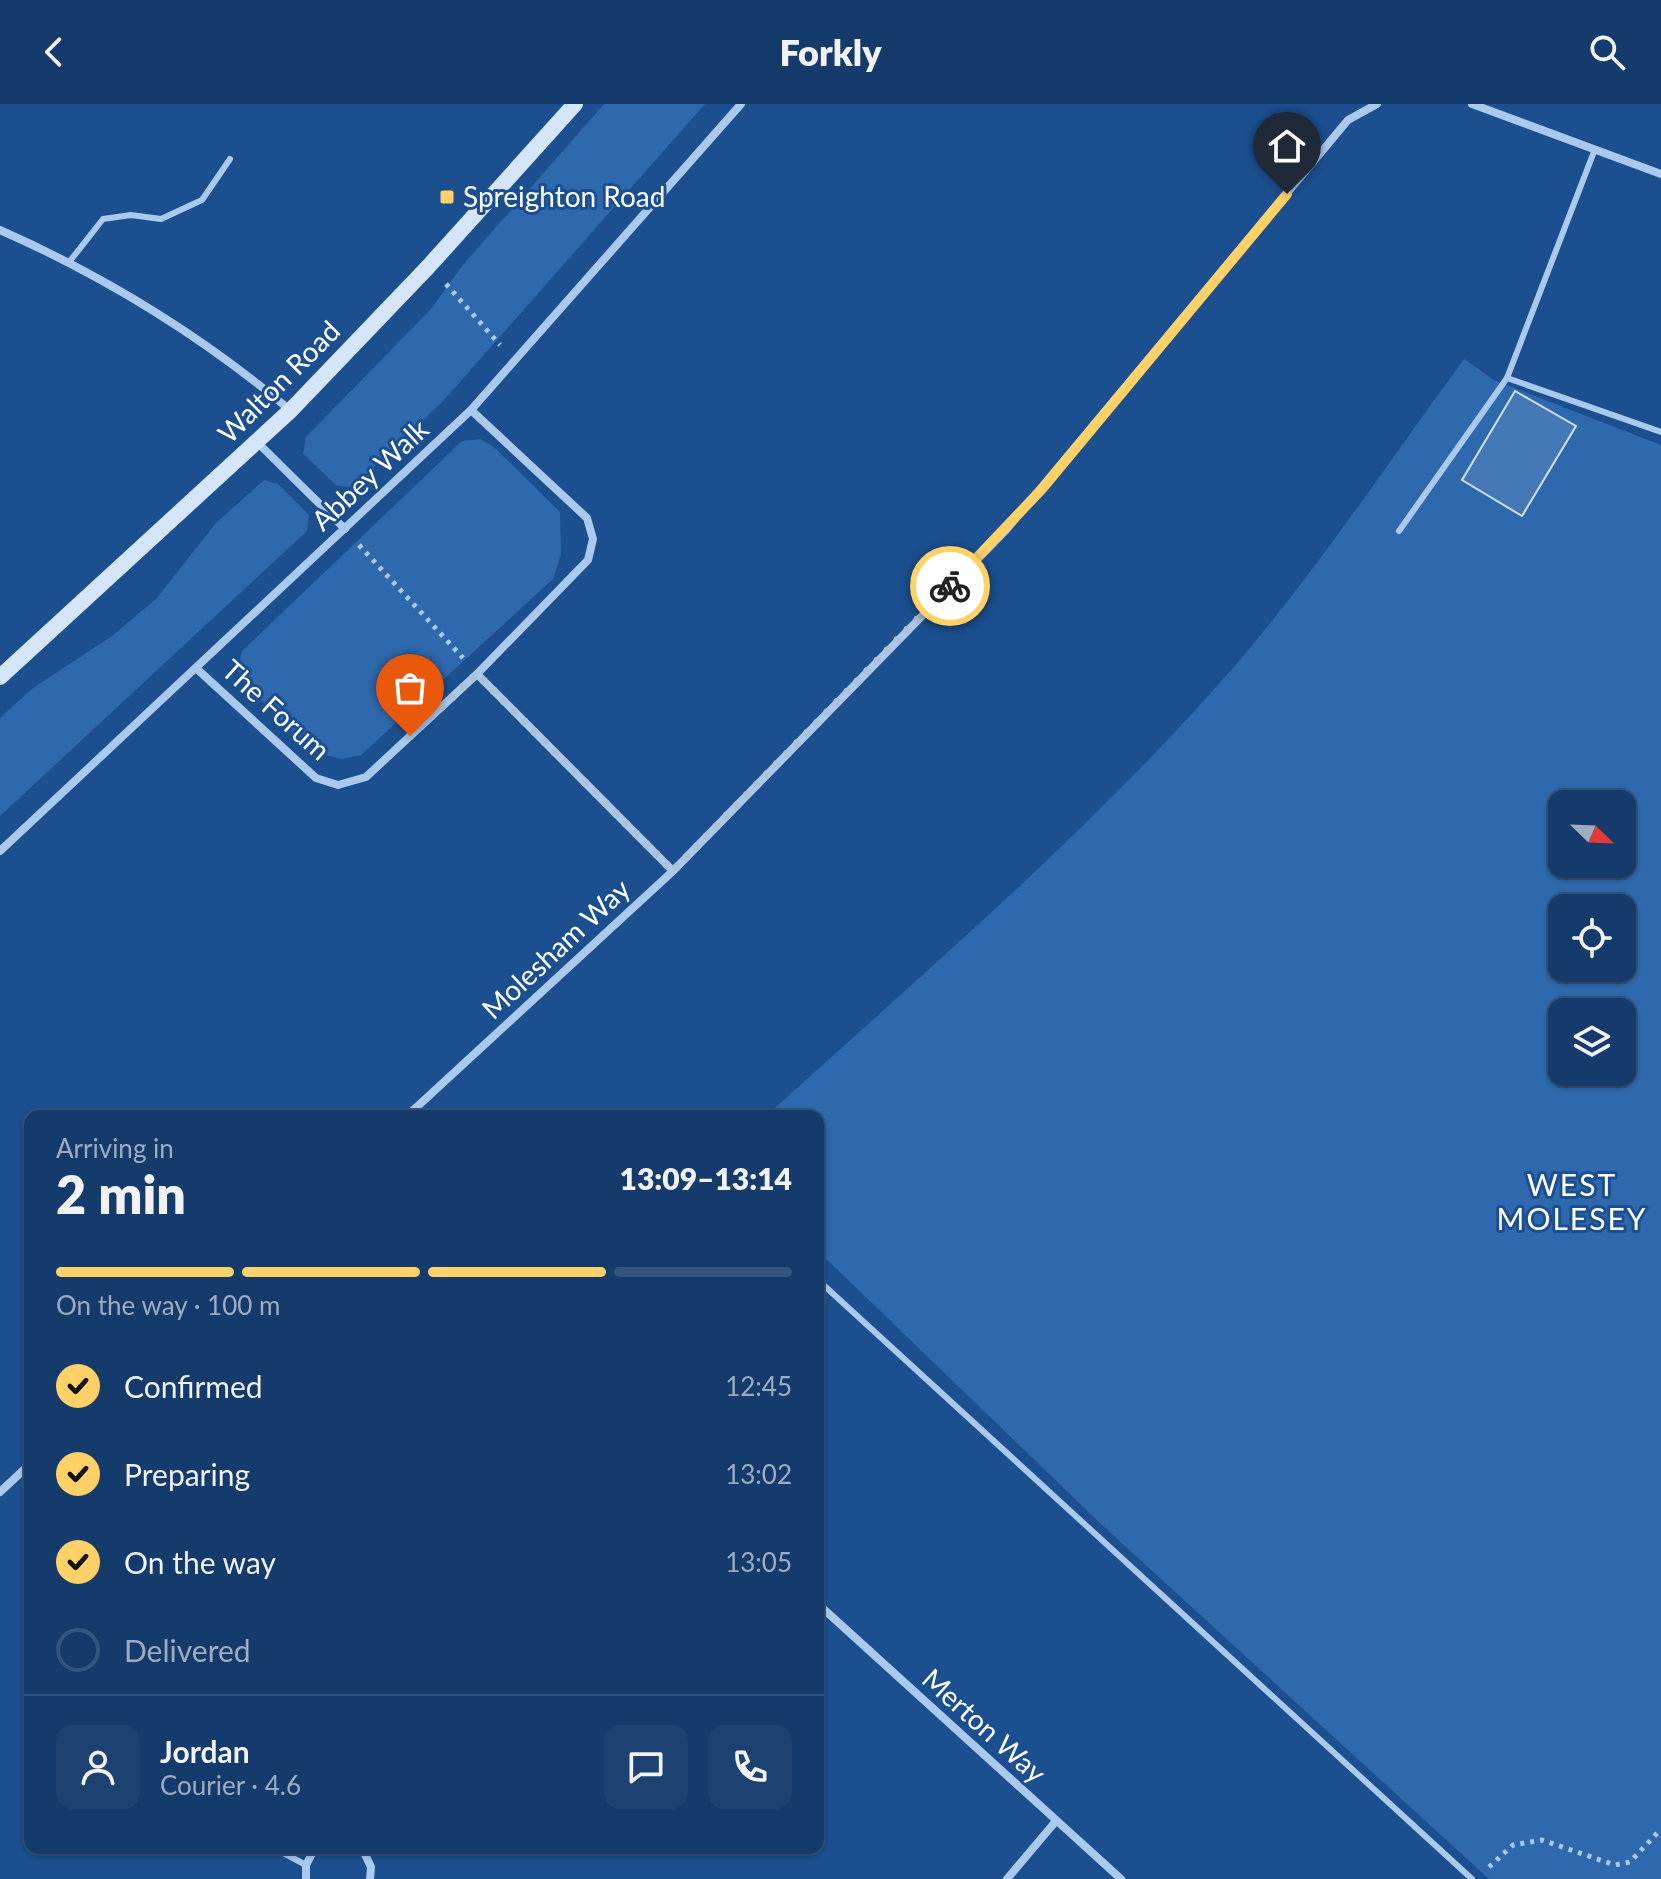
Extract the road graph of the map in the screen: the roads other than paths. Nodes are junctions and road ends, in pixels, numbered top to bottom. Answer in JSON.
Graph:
{"nodes":[{"id":1,"x":741,"y":104,"type":"edge"},
{"id":2,"x":1377,"y":104,"type":"edge"},
{"id":3,"x":1472,"y":104,"type":"edge"},
{"id":4,"x":572,"y":105,"type":"edge"},
{"id":5,"x":1595,"y":149,"type":"junction"},
{"id":6,"x":230,"y":159,"type":"dead end"},
{"id":7,"x":1661,"y":174,"type":"edge"},
{"id":8,"x":0,"y":230,"type":"edge"},
{"id":9,"x":70,"y":261,"type":"junction"},
{"id":10,"x":1507,"y":378,"type":"junction"},
{"id":11,"x":291,"y":410,"type":"junction"},
{"id":12,"x":471,"y":410,"type":"junction"},
{"id":13,"x":1661,"y":432,"type":"edge"},
{"id":14,"x":258,"y":443,"type":"junction"},
{"id":15,"x":345,"y":529,"type":"junction"},
{"id":16,"x":1399,"y":531,"type":"dead end"},
{"id":17,"x":197,"y":669,"type":"junction"},
{"id":18,"x":477,"y":674,"type":"junction"},
{"id":19,"x":0,"y":677,"type":"edge"},
{"id":20,"x":0,"y":851,"type":"edge"},
{"id":21,"x":673,"y":871,"type":"junction"},
{"id":22,"x":414,"y":1110,"type":"edge"},
{"id":23,"x":824,"y":1285,"type":"edge"},
{"id":24,"x":24,"y":1470,"type":"edge"},
{"id":25,"x":0,"y":1492,"type":"edge"},
{"id":26,"x":824,"y":1609,"type":"edge"},
{"id":27,"x":1056,"y":1821,"type":"junction"},
{"id":28,"x":285,"y":1854,"type":"edge"},
{"id":29,"x":312,"y":1854,"type":"edge"},
{"id":30,"x":366,"y":1854,"type":"edge"},
{"id":31,"x":306,"y":1865,"type":"junction"},
{"id":32,"x":306,"y":1879,"type":"edge"},
{"id":33,"x":370,"y":1879,"type":"edge"},
{"id":34,"x":1007,"y":1879,"type":"edge"},
{"id":35,"x":1121,"y":1879,"type":"edge"},
{"id":36,"x":1472,"y":1879,"type":"edge"}],
"edges":[{"from":1,"to":12,"type":"street","name":"Abbey Walk"},
{"from":2,"to":21,"type":"street","name":"Molesham Way"},
{"from":3,"to":5,"type":"street"},
{"from":4,"to":11,"type":"main road","name":"Walton Road"},
{"from":5,"to":7,"type":"street"},
{"from":5,"to":10,"type":"lane"},
{"from":6,"to":9,"type":"lane"},
{"from":8,"to":9,"type":"street"},
{"from":9,"to":11,"type":"street"},
{"from":10,"to":13,"type":"lane"},
{"from":10,"to":16,"type":"lane"},
{"from":11,"to":14,"type":"main road","name":"Walton Road"},
{"from":12,"to":15,"type":"street","name":"Abbey Walk"},
{"from":12,"to":18,"type":"street","name":"The Forum"},
{"from":14,"to":15,"type":"street"},
{"from":14,"to":19,"type":"main road","name":"Walton Road"},
{"from":15,"to":17,"type":"street","name":"Abbey Walk"},
{"from":17,"to":18,"type":"street","name":"The Forum"},
{"from":17,"to":20,"type":"street","name":"Abbey Walk"},
{"from":18,"to":21,"type":"street"},
{"from":21,"to":22,"type":"street","name":"Molesham Way"},
{"from":23,"to":36,"type":"lane"},
{"from":24,"to":25,"type":"street"},
{"from":26,"to":27,"type":"street","name":"Merton Way"},
{"from":27,"to":34,"type":"street"},
{"from":27,"to":35,"type":"street","name":"Merton Way"},
{"from":28,"to":31,"type":"lane"},
{"from":29,"to":31,"type":"street"},
{"from":30,"to":33,"type":"street"},
{"from":31,"to":32,"type":"street"}]}
